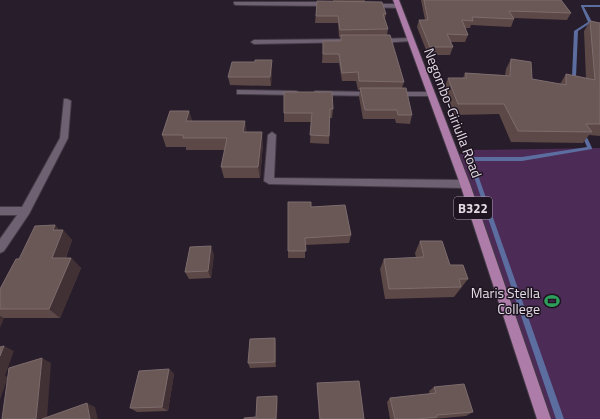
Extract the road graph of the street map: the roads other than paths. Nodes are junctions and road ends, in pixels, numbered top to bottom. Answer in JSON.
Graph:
{"nodes":[{"id":1,"x":236,"y":2,"type":"dead end"},
{"id":2,"x":397,"y":3,"type":"edge"},
{"id":3,"x":336,"y":4,"type":"edge"},
{"id":4,"x":367,"y":5,"type":"edge"},
{"id":5,"x":410,"y":40,"type":"junction"},
{"id":6,"x":364,"y":41,"type":"edge"},
{"id":7,"x":372,"y":41,"type":"edge"},
{"id":8,"x":254,"y":42,"type":"dead end"},
{"id":9,"x":240,"y":92,"type":"dead end"},
{"id":10,"x":431,"y":94,"type":"junction"},
{"id":11,"x":67,"y":101,"type":"dead end"},
{"id":12,"x":272,"y":135,"type":"dead end"},
{"id":13,"x":465,"y":184,"type":"junction"},
{"id":14,"x":25,"y":210,"type":"junction"},
{"id":15,"x":0,"y":211,"type":"edge"},
{"id":16,"x":0,"y":248,"type":"edge"},
{"id":17,"x":544,"y":419,"type":"edge"}],
"edges":[{"from":1,"to":3,"type":"street"},
{"from":2,"to":4,"type":"street"},
{"from":2,"to":5,"type":"main road","name":"Negombo-Giriulla Road","number":"B322"},
{"from":5,"to":7,"type":"street"},
{"from":5,"to":10,"type":"main road","name":"Negombo-Giriulla Road","number":"B322"},
{"from":6,"to":8,"type":"street"},
{"from":9,"to":10,"type":"street"},
{"from":10,"to":13,"type":"main road","name":"Negombo-Giriulla Road","number":"B322"},
{"from":11,"to":14,"type":"street"},
{"from":12,"to":13,"type":"street"},
{"from":13,"to":17,"type":"main road","name":"Negombo-Giriulla Road","number":"B322"},
{"from":14,"to":15,"type":"street"},
{"from":14,"to":16,"type":"street"}]}
